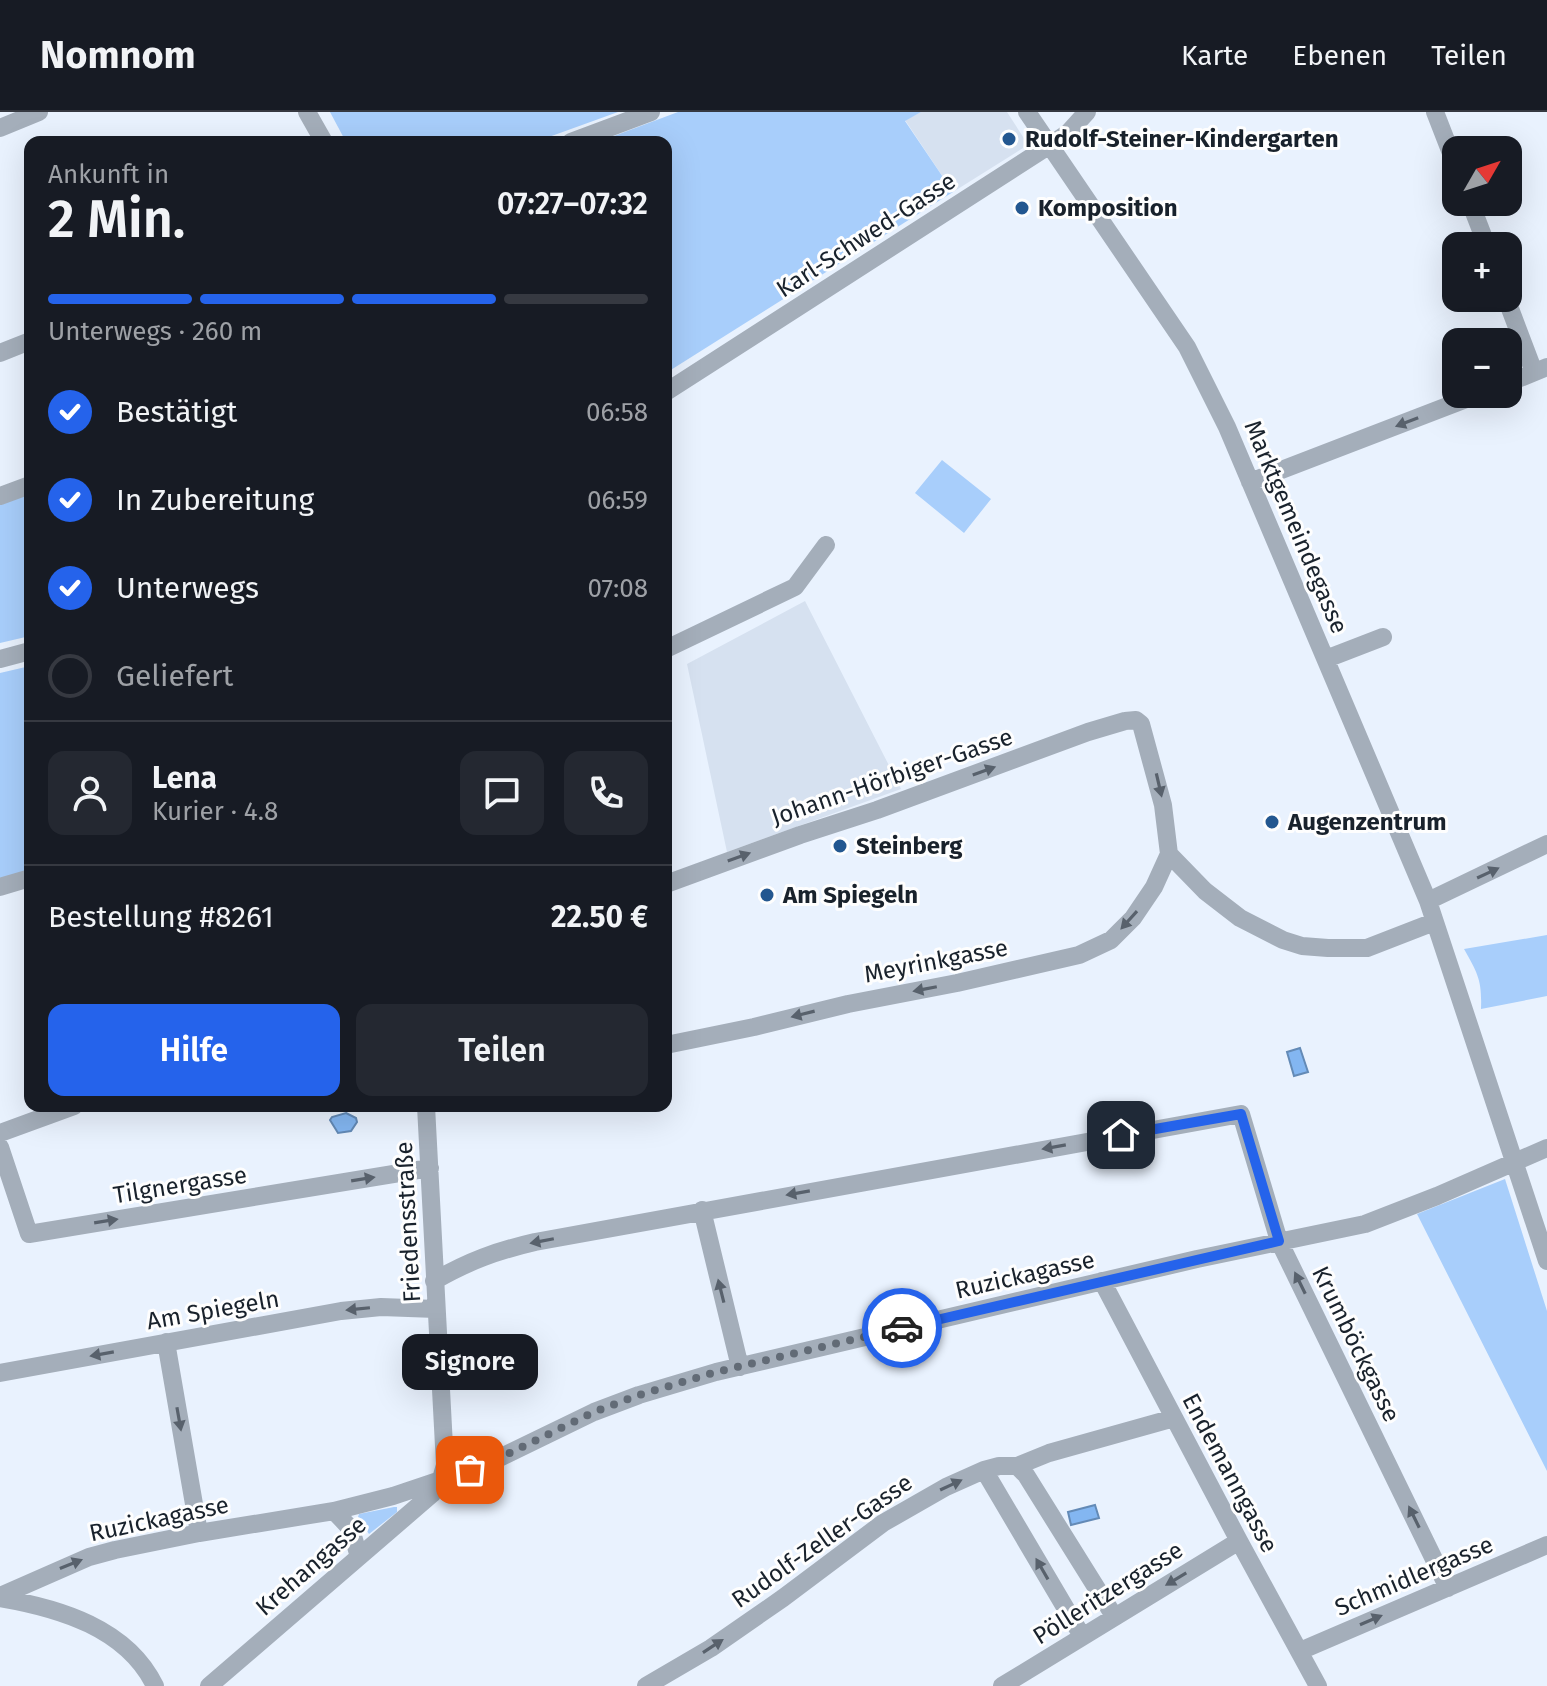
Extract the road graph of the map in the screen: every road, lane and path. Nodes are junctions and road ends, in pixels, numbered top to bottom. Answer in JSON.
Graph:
{"nodes":[{"id":1,"x":39,"y":112,"type":"edge"},
{"id":2,"x":307,"y":112,"type":"edge"},
{"id":3,"x":651,"y":112,"type":"edge"},
{"id":4,"x":1027,"y":112,"type":"edge"},
{"id":5,"x":1087,"y":112,"type":"edge"},
{"id":6,"x":1435,"y":112,"type":"edge"},
{"id":7,"x":0,"y":128,"type":"edge"},
{"id":8,"x":321,"y":136,"type":"edge"},
{"id":9,"x":587,"y":136,"type":"edge"},
{"id":10,"x":1444,"y":136,"type":"edge"},
{"id":11,"x":1050,"y":145,"type":"junction"},
{"id":12,"x":1513,"y":312,"type":"edge"},
{"id":13,"x":24,"y":343,"type":"edge"},
{"id":14,"x":0,"y":353,"type":"edge"},
{"id":15,"x":1540,"y":370,"type":"edge"},
{"id":16,"x":672,"y":388,"type":"edge"},
{"id":17,"x":1443,"y":408,"type":"edge"},
{"id":18,"x":1250,"y":482,"type":"junction"},
{"id":19,"x":24,"y":487,"type":"edge"},
{"id":20,"x":0,"y":496,"type":"edge"},
{"id":21,"x":826,"y":545,"type":"dead end"},
{"id":22,"x":1383,"y":637,"type":"dead end"},
{"id":23,"x":672,"y":646,"type":"edge"},
{"id":24,"x":24,"y":653,"type":"edge"},
{"id":25,"x":0,"y":659,"type":"edge"},
{"id":26,"x":1326,"y":659,"type":"junction"},
{"id":27,"x":1547,"y":844,"type":"edge"},
{"id":28,"x":1169,"y":854,"type":"junction"},
{"id":29,"x":24,"y":880,"type":"edge"},
{"id":30,"x":672,"y":882,"type":"edge"},
{"id":31,"x":0,"y":887,"type":"edge"},
{"id":32,"x":1428,"y":901,"type":"junction"},
{"id":33,"x":1434,"y":922,"type":"junction"},
{"id":34,"x":672,"y":1044,"type":"edge"},
{"id":35,"x":58,"y":1112,"type":"edge"},
{"id":36,"x":426,"y":1112,"type":"edge"},
{"id":37,"x":0,"y":1133,"type":"edge"},
{"id":38,"x":0,"y":1147,"type":"edge"},
{"id":39,"x":1547,"y":1148,"type":"edge"},
{"id":40,"x":1515,"y":1163,"type":"junction"},
{"id":41,"x":430,"y":1168,"type":"junction"},
{"id":42,"x":702,"y":1210,"type":"junction"},
{"id":43,"x":1279,"y":1241,"type":"junction"},
{"id":44,"x":1547,"y":1261,"type":"edge"},
{"id":45,"x":434,"y":1281,"type":"junction"},
{"id":46,"x":1102,"y":1281,"type":"junction"},
{"id":47,"x":436,"y":1309,"type":"junction"},
{"id":48,"x":166,"y":1342,"type":"junction"},
{"id":49,"x":740,"y":1367,"type":"junction"},
{"id":50,"x":0,"y":1373,"type":"edge"},
{"id":51,"x":1174,"y":1418,"type":"junction"},
{"id":52,"x":1017,"y":1466,"type":"junction"},
{"id":53,"x":984,"y":1470,"type":"junction"},
{"id":54,"x":441,"y":1479,"type":"junction"},
{"id":55,"x":334,"y":1511,"type":"junction"},
{"id":56,"x":199,"y":1533,"type":"junction"},
{"id":57,"x":1239,"y":1541,"type":"junction"},
{"id":58,"x":1547,"y":1545,"type":"edge"},
{"id":59,"x":359,"y":1557,"type":"junction"},
{"id":60,"x":1448,"y":1588,"type":"junction"},
{"id":61,"x":0,"y":1597,"type":"edge"},
{"id":62,"x":1114,"y":1616,"type":"junction"},
{"id":63,"x":1082,"y":1636,"type":"junction"},
{"id":64,"x":1300,"y":1651,"type":"junction"},
{"id":65,"x":155,"y":1686,"type":"edge"},
{"id":66,"x":209,"y":1686,"type":"edge"},
{"id":67,"x":646,"y":1686,"type":"edge"},
{"id":68,"x":1002,"y":1686,"type":"edge"},
{"id":69,"x":1318,"y":1686,"type":"edge"}],
"edges":[{"from":1,"to":7,"type":"street"},
{"from":2,"to":8,"type":"street"},
{"from":3,"to":9,"type":"street"},
{"from":4,"to":11,"type":"street","name":"Marktgemeindegasse"},
{"from":5,"to":11,"type":"street","name":"Karl-Schwed-Gasse"},
{"from":6,"to":10,"type":"street"},
{"from":11,"to":16,"type":"street","name":"Karl-Schwed-Gasse"},
{"from":11,"to":18,"type":"street","name":"Marktgemeindegasse"},
{"from":12,"to":15,"type":"street"},
{"from":13,"to":14,"type":"street"},
{"from":17,"to":18,"type":"street","one_way":true},
{"from":18,"to":26,"type":"street","name":"Marktgemeindegasse"},
{"from":19,"to":20,"type":"street"},
{"from":21,"to":23,"type":"street"},
{"from":22,"to":26,"type":"street"},
{"from":24,"to":25,"type":"street"},
{"from":26,"to":32,"type":"street","name":"Marktgemeindegasse"},
{"from":32,"to":27,"type":"street","one_way":true},
{"from":30,"to":28,"type":"street","name":"Johann-Hörbiger-Gasse","one_way":true},
{"from":28,"to":33,"type":"street"},
{"from":28,"to":34,"type":"street","name":"Meyrinkgasse","one_way":true},
{"from":29,"to":31,"type":"street"},
{"from":32,"to":33,"type":"street","name":"Marktgemeindegasse"},
{"from":33,"to":40,"type":"street","name":"Marktgemeindegasse"},
{"from":35,"to":37,"type":"street"},
{"from":36,"to":41,"type":"street","name":"Friedensstraße"},
{"from":38,"to":41,"type":"street","name":"Tilgnergasse","one_way":true},
{"from":39,"to":40,"type":"street","name":"Ruzickagasse"},
{"from":40,"to":43,"type":"street","name":"Ruzickagasse"},
{"from":40,"to":44,"type":"street","name":"Marktgemeindegasse"},
{"from":41,"to":45,"type":"street","name":"Friedensstraße"},
{"from":43,"to":42,"type":"street","name":"Krumböckgasse","one_way":true},
{"from":42,"to":45,"type":"street","one_way":true},
{"from":49,"to":42,"type":"street","one_way":true},
{"from":43,"to":46,"type":"street","name":"Ruzickagasse"},
{"from":60,"to":43,"type":"street","name":"Krumböckgasse","one_way":true},
{"from":45,"to":47,"type":"street","name":"Friedensstraße"},
{"from":46,"to":49,"type":"street","name":"Ruzickagasse"},
{"from":46,"to":51,"type":"street","name":"Endemanngasse"},
{"from":47,"to":48,"type":"street","name":"Am Spiegeln","one_way":true},
{"from":47,"to":54,"type":"street","name":"Friedensstraße"},
{"from":48,"to":50,"type":"street","name":"Am Spiegeln","one_way":true},
{"from":48,"to":56,"type":"street","one_way":true},
{"from":49,"to":54,"type":"street","name":"Ruzickagasse"},
{"from":51,"to":52,"type":"street","name":"Rudolf-Zeller-Gasse"},
{"from":51,"to":57,"type":"street","name":"Endemanngasse"},
{"from":52,"to":53,"type":"street","name":"Rudolf-Zeller-Gasse"},
{"from":52,"to":62,"type":"street"},
{"from":63,"to":53,"type":"street","one_way":true},
{"from":67,"to":53,"type":"street","name":"Rudolf-Zeller-Gasse","one_way":true},
{"from":54,"to":55,"type":"street","name":"Ruzickagasse"},
{"from":54,"to":59,"type":"street","name":"Krehangasse"},
{"from":55,"to":56,"type":"street","name":"Ruzickagasse"},
{"from":55,"to":59,"type":"street"},
{"from":61,"to":56,"type":"street","name":"Ruzickagasse","one_way":true},
{"from":57,"to":62,"type":"street","name":"Pölleritzergasse","one_way":true},
{"from":57,"to":64,"type":"street","name":"Endemanngasse"},
{"from":58,"to":60,"type":"street","name":"Schmidlergasse"},
{"from":59,"to":66,"type":"street","name":"Krehangasse"},
{"from":64,"to":60,"type":"street","name":"Schmidlergasse","one_way":true},
{"from":61,"to":65,"type":"street"},
{"from":62,"to":63,"type":"street","name":"Pölleritzergasse"},
{"from":63,"to":68,"type":"street","name":"Pölleritzergasse"},
{"from":64,"to":69,"type":"street","name":"Endemanngasse"}]}
